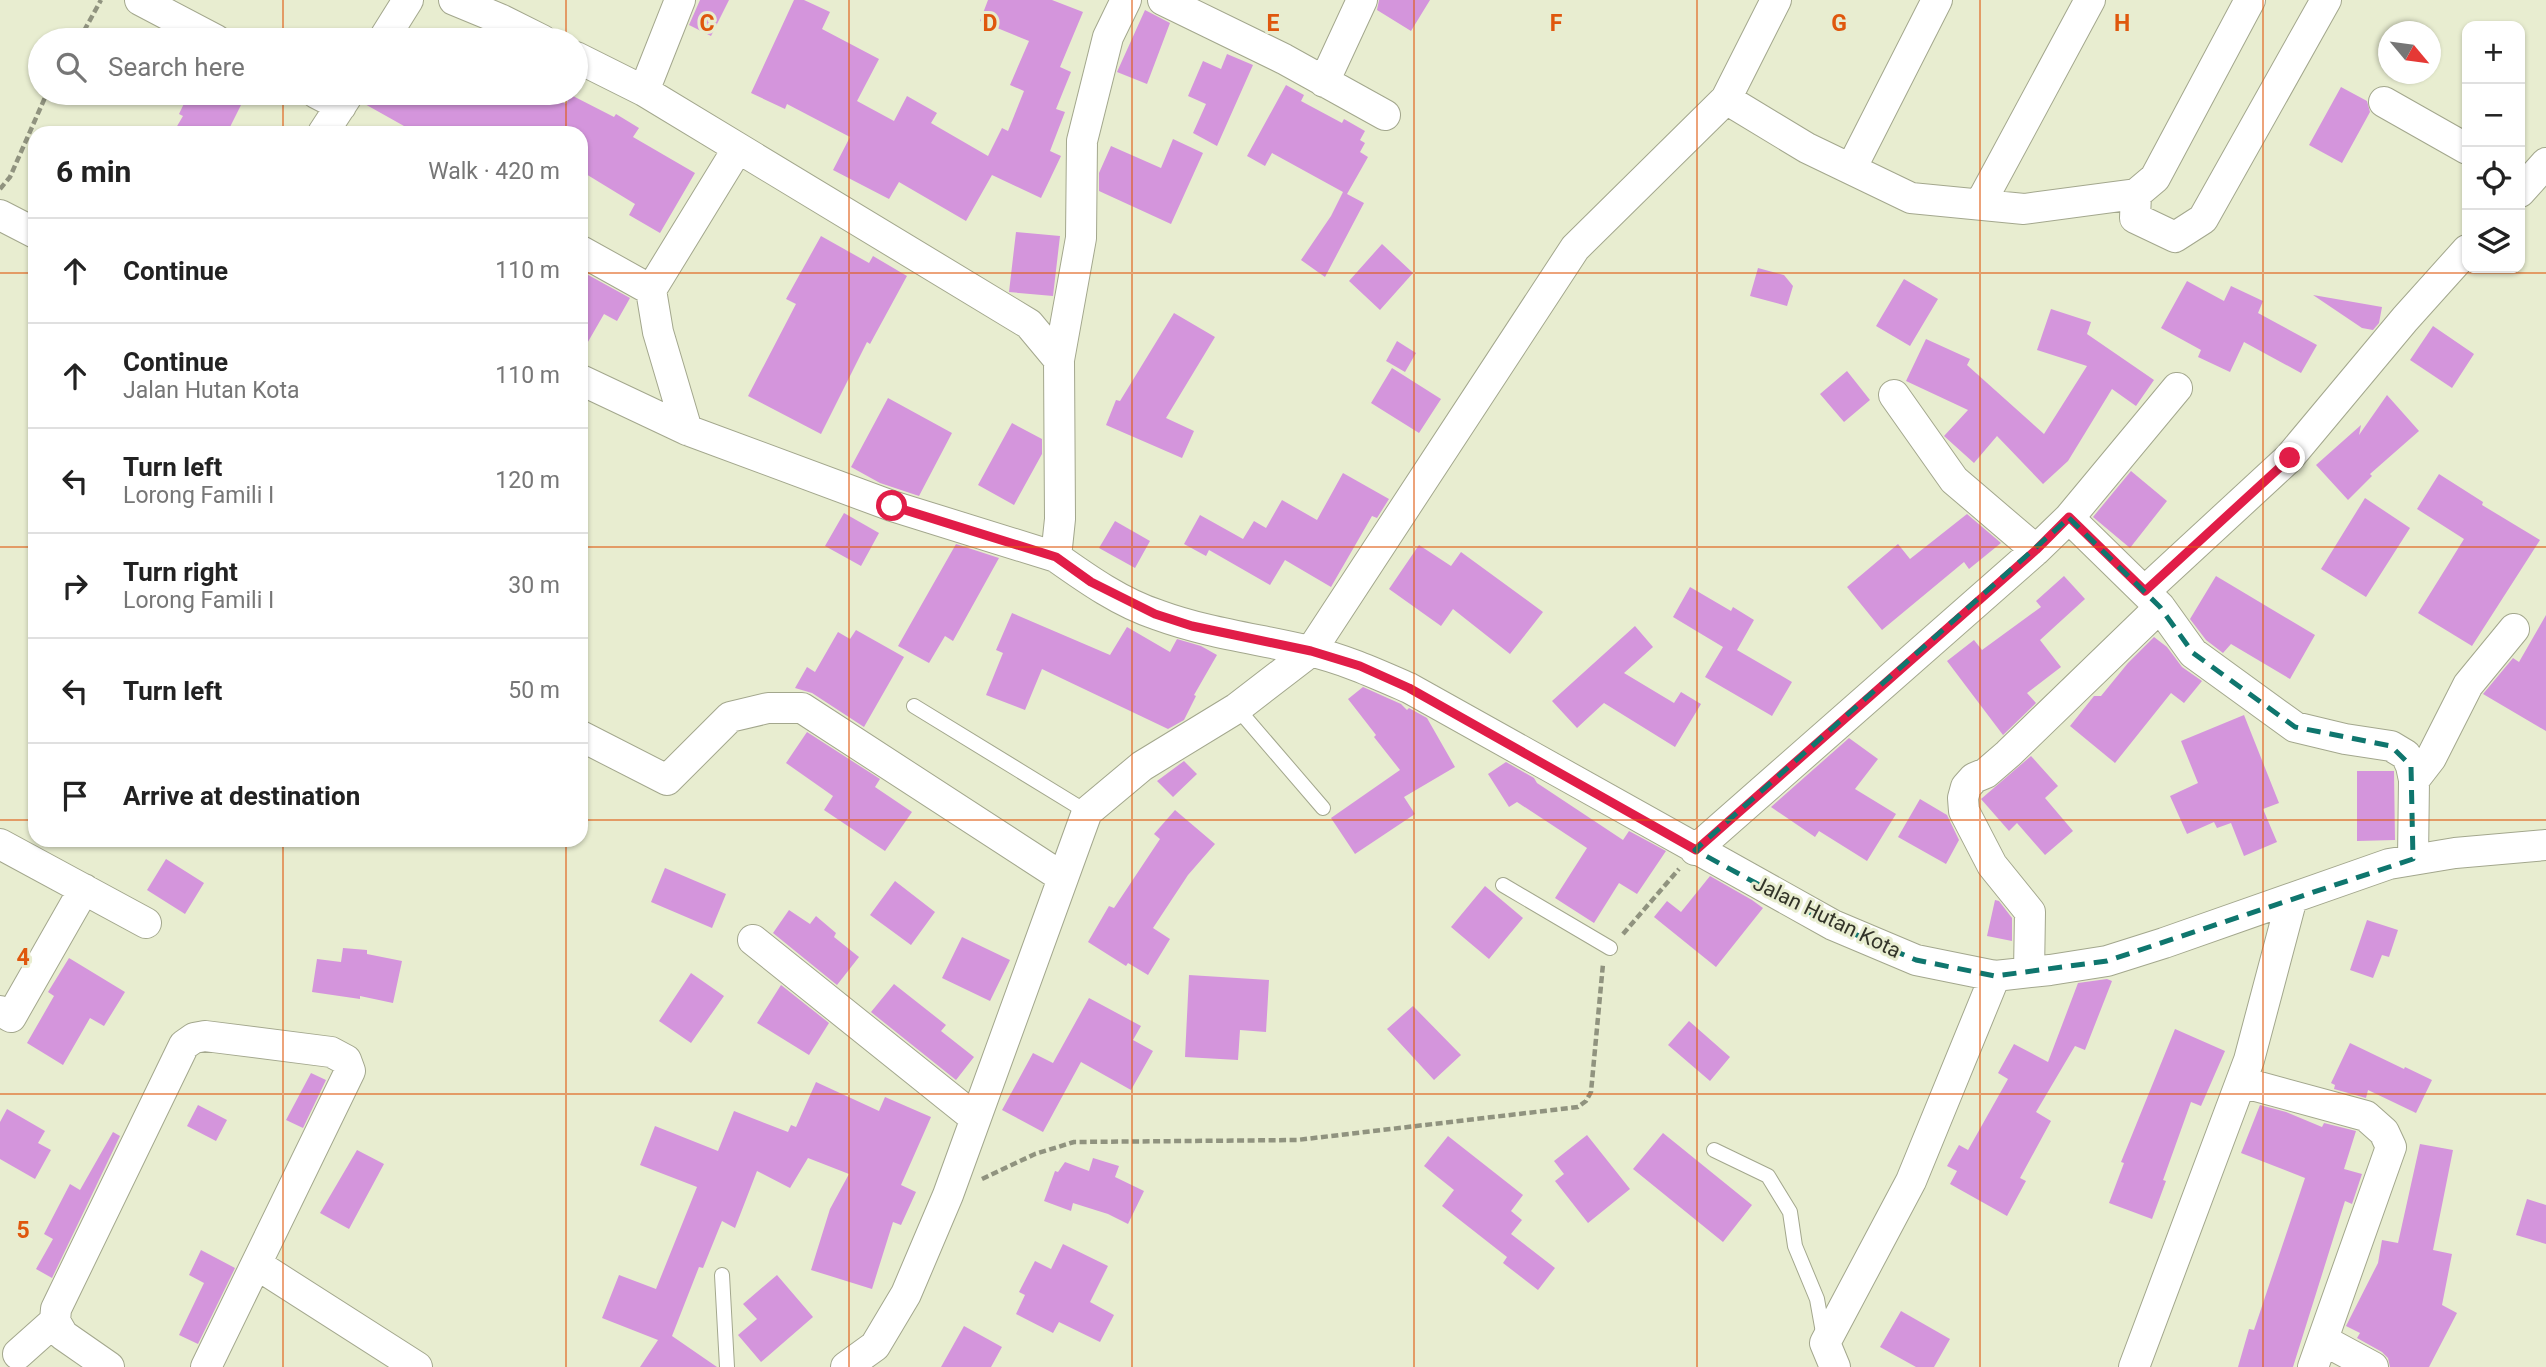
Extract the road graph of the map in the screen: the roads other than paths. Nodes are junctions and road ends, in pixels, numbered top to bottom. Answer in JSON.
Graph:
{"nodes":[{"id":1,"x":140,"y":0,"type":"edge"},
{"id":2,"x":408,"y":0,"type":"edge"},
{"id":3,"x":454,"y":0,"type":"edge"},
{"id":4,"x":680,"y":0,"type":"edge"},
{"id":5,"x":1126,"y":0,"type":"edge"},
{"id":6,"x":1163,"y":0,"type":"edge"},
{"id":7,"x":1362,"y":0,"type":"edge"},
{"id":8,"x":1776,"y":0,"type":"edge"},
{"id":9,"x":1937,"y":0,"type":"edge"},
{"id":10,"x":2090,"y":0,"type":"edge"},
{"id":11,"x":2250,"y":0,"type":"edge"},
{"id":12,"x":2326,"y":0,"type":"edge"},
{"id":13,"x":193,"y":28,"type":"edge"},
{"id":14,"x":390,"y":28,"type":"edge"},
{"id":15,"x":518,"y":28,"type":"edge"},
{"id":16,"x":588,"y":63,"type":"edge"},
{"id":17,"x":1324,"y":82,"type":"junction"},
{"id":18,"x":643,"y":92,"type":"junction"},
{"id":19,"x":1726,"y":99,"type":"junction"},
{"id":20,"x":2384,"y":102,"type":"dead end"},
{"id":21,"x":332,"y":105,"type":"edge"},
{"id":22,"x":1385,"y":115,"type":"dead end"},
{"id":23,"x":325,"y":126,"type":"edge"},
{"id":24,"x":2463,"y":147,"type":"edge"},
{"id":25,"x":738,"y":148,"type":"junction"},
{"id":26,"x":1851,"y":169,"type":"junction"},
{"id":27,"x":2136,"y":194,"type":"junction"},
{"id":28,"x":1980,"y":204,"type":"junction"},
{"id":29,"x":0,"y":215,"type":"edge"},
{"id":30,"x":28,"y":229,"type":"edge"},
{"id":31,"x":588,"y":255,"type":"edge"},
{"id":32,"x":2462,"y":256,"type":"edge"},
{"id":33,"x":650,"y":290,"type":"junction"},
{"id":34,"x":1059,"y":360,"type":"junction"},
{"id":35,"x":588,"y":383,"type":"edge"},
{"id":36,"x":2177,"y":388,"type":"dead end"},
{"id":37,"x":1894,"y":395,"type":"dead end"},
{"id":38,"x":687,"y":430,"type":"junction"},
{"id":39,"x":2069,"y":517,"type":"junction"},
{"id":40,"x":2036,"y":550,"type":"junction"},
{"id":41,"x":1056,"y":557,"type":"junction"},
{"id":42,"x":2152,"y":599,"type":"junction"},
{"id":43,"x":2514,"y":629,"type":"dead end"},
{"id":44,"x":1311,"y":651,"type":"junction"},
{"id":45,"x":914,"y":706,"type":"dead end"},
{"id":46,"x":1237,"y":708,"type":"junction"},
{"id":47,"x":588,"y":740,"type":"edge"},
{"id":48,"x":588,"y":757,"type":"edge"},
{"id":49,"x":2414,"y":779,"type":"junction"},
{"id":50,"x":667,"y":780,"type":"junction"},
{"id":51,"x":1323,"y":808,"type":"dead end"},
{"id":52,"x":1087,"y":812,"type":"junction"},
{"id":53,"x":0,"y":844,"type":"edge"},
{"id":54,"x":2546,"y":845,"type":"edge"},
{"id":55,"x":1696,"y":850,"type":"junction"},
{"id":56,"x":2413,"y":859,"type":"junction"},
{"id":57,"x":1062,"y":877,"type":"junction"},
{"id":58,"x":1503,"y":885,"type":"dead end"},
{"id":59,"x":84,"y":889,"type":"junction"},
{"id":60,"x":2292,"y":898,"type":"junction"},
{"id":61,"x":146,"y":923,"type":"dead end"},
{"id":62,"x":753,"y":940,"type":"dead end"},
{"id":63,"x":1610,"y":948,"type":"road end"},
{"id":64,"x":2029,"y":972,"type":"junction"},
{"id":65,"x":1995,"y":976,"type":"junction"},
{"id":66,"x":4,"y":1022,"type":"edge"},
{"id":67,"x":2241,"y":1082,"type":"junction"},
{"id":68,"x":975,"y":1118,"type":"junction"},
{"id":69,"x":1714,"y":1150,"type":"dead end"},
{"id":70,"x":256,"y":1264,"type":"junction"},
{"id":71,"x":722,"y":1275,"type":"dead end"},
{"id":72,"x":55,"y":1321,"type":"junction"},
{"id":73,"x":2318,"y":1353,"type":"edge"},
{"id":74,"x":17,"y":1354,"type":"edge"},
{"id":75,"x":1830,"y":1355,"type":"edge"},
{"id":76,"x":110,"y":1367,"type":"edge"},
{"id":77,"x":206,"y":1367,"type":"edge"},
{"id":78,"x":417,"y":1367,"type":"edge"},
{"id":79,"x":727,"y":1367,"type":"edge"},
{"id":80,"x":846,"y":1367,"type":"edge"},
{"id":81,"x":2134,"y":1367,"type":"edge"},
{"id":82,"x":2373,"y":1367,"type":"edge"}],
"edges":[{"from":1,"to":13,"type":"street"},
{"from":2,"to":14,"type":"street"},
{"from":3,"to":15,"type":"street"},
{"from":4,"to":18,"type":"street"},
{"from":5,"to":34,"type":"street"},
{"from":6,"to":17,"type":"street"},
{"from":7,"to":17,"type":"street"},
{"from":8,"to":19,"type":"street"},
{"from":9,"to":26,"type":"street"},
{"from":10,"to":28,"type":"street"},
{"from":11,"to":27,"type":"street"},
{"from":12,"to":27,"type":"street"},
{"from":16,"to":18,"type":"street"},
{"from":17,"to":22,"type":"street"},
{"from":18,"to":25,"type":"street"},
{"from":19,"to":26,"type":"street"},
{"from":19,"to":44,"type":"street"},
{"from":20,"to":24,"type":"street"},
{"from":21,"to":23,"type":"street"},
{"from":25,"to":33,"type":"street"},
{"from":25,"to":34,"type":"street"},
{"from":26,"to":28,"type":"street"},
{"from":27,"to":28,"type":"street"},
{"from":29,"to":30,"type":"street"},
{"from":31,"to":33,"type":"street"},
{"from":32,"to":42,"type":"street"},
{"from":33,"to":38,"type":"street"},
{"from":34,"to":41,"type":"street"},
{"from":35,"to":38,"type":"street","name":"Jalan Hutan Kota"},
{"from":36,"to":39,"type":"street"},
{"from":37,"to":40,"type":"street"},
{"from":38,"to":41,"type":"street","name":"Jalan Hutan Kota"},
{"from":39,"to":40,"type":"street"},
{"from":39,"to":42,"type":"street"},
{"from":40,"to":55,"type":"street"},
{"from":41,"to":44,"type":"street","name":"Jalan Hutan Kota"},
{"from":42,"to":49,"type":"street"},
{"from":42,"to":64,"type":"street"},
{"from":43,"to":49,"type":"street"},
{"from":44,"to":46,"type":"street"},
{"from":44,"to":55,"type":"street","name":"Jalan Hutan Kota"},
{"from":45,"to":52,"type":"lane"},
{"from":46,"to":51,"type":"lane"},
{"from":46,"to":52,"type":"street"},
{"from":47,"to":50,"type":"street"},
{"from":48,"to":50,"type":"street"},
{"from":49,"to":56,"type":"street"},
{"from":50,"to":57,"type":"street"},
{"from":52,"to":57,"type":"street"},
{"from":53,"to":59,"type":"street"},
{"from":54,"to":56,"type":"street","name":"Jalan Hutan Kota"},
{"from":55,"to":65,"type":"street","name":"Jalan Hutan Kota"},
{"from":56,"to":60,"type":"street","name":"Jalan Hutan Kota"},
{"from":57,"to":68,"type":"street"},
{"from":58,"to":63,"type":"lane"},
{"from":59,"to":61,"type":"street"},
{"from":59,"to":66,"type":"street"},
{"from":60,"to":64,"type":"street","name":"Jalan Hutan Kota"},
{"from":60,"to":67,"type":"street"},
{"from":62,"to":68,"type":"street"},
{"from":64,"to":65,"type":"street","name":"Jalan Hutan Kota"},
{"from":65,"to":75,"type":"street"},
{"from":67,"to":73,"type":"street"},
{"from":67,"to":81,"type":"street"},
{"from":68,"to":80,"type":"street"},
{"from":69,"to":75,"type":"lane"},
{"from":70,"to":72,"type":"street"},
{"from":70,"to":77,"type":"street"},
{"from":70,"to":78,"type":"street"},
{"from":71,"to":79,"type":"lane"},
{"from":72,"to":74,"type":"street"},
{"from":72,"to":76,"type":"street"},
{"from":73,"to":82,"type":"street"}]}
